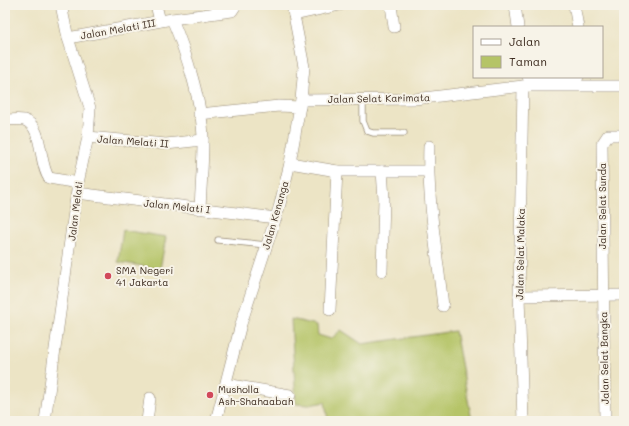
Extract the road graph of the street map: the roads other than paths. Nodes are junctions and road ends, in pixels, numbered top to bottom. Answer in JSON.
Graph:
{"nodes":[{"id":1,"x":61,"y":5,"type":"edge"},
{"id":2,"x":156,"y":5,"type":"edge"},
{"id":3,"x":236,"y":5,"type":"edge"},
{"id":4,"x":340,"y":5,"type":"edge"},
{"id":5,"x":391,"y":5,"type":"edge"},
{"id":6,"x":515,"y":5,"type":"edge"},
{"id":7,"x":574,"y":5,"type":"edge"},
{"id":8,"x":293,"y":10,"type":"edge"},
{"id":9,"x":172,"y":19,"type":"junction"},
{"id":10,"x":160,"y":21,"type":"junction"},
{"id":11,"x":518,"y":26,"type":"edge"},
{"id":12,"x":578,"y":26,"type":"edge"},
{"id":13,"x":394,"y":27,"type":"dead end"},
{"id":14,"x":68,"y":38,"type":"junction"},
{"id":15,"x":566,"y":78,"type":"edge"},
{"id":16,"x":528,"y":81,"type":"edge"},
{"id":17,"x":624,"y":86,"type":"edge"},
{"id":18,"x":363,"y":99,"type":"junction"},
{"id":19,"x":300,"y":104,"type":"junction"},
{"id":20,"x":199,"y":114,"type":"junction"},
{"id":21,"x":5,"y":120,"type":"edge"},
{"id":22,"x":404,"y":133,"type":"dead end"},
{"id":23,"x":624,"y":135,"type":"edge"},
{"id":24,"x":88,"y":138,"type":"junction"},
{"id":25,"x":203,"y":140,"type":"junction"},
{"id":26,"x":429,"y":146,"type":"dead end"},
{"id":27,"x":290,"y":163,"type":"junction"},
{"id":28,"x":337,"y":171,"type":"junction"},
{"id":29,"x":382,"y":171,"type":"junction"},
{"id":30,"x":428,"y":171,"type":"junction"},
{"id":31,"x":78,"y":188,"type":"junction"},
{"id":32,"x":200,"y":209,"type":"junction"},
{"id":33,"x":276,"y":218,"type":"junction"},
{"id":34,"x":218,"y":240,"type":"dead end"},
{"id":35,"x":267,"y":245,"type":"junction"},
{"id":36,"x":382,"y":272,"type":"dead end"},
{"id":37,"x":603,"y":295,"type":"junction"},
{"id":38,"x":624,"y":295,"type":"edge"},
{"id":39,"x":519,"y":296,"type":"junction"},
{"id":40,"x":443,"y":306,"type":"dead end"},
{"id":41,"x":330,"y":310,"type":"dead end"},
{"id":42,"x":226,"y":384,"type":"junction"},
{"id":43,"x":290,"y":395,"type":"dead end"},
{"id":44,"x":150,"y":398,"type":"dead end"},
{"id":45,"x":45,"y":421,"type":"edge"},
{"id":46,"x":147,"y":421,"type":"edge"},
{"id":47,"x":216,"y":421,"type":"edge"},
{"id":48,"x":523,"y":421,"type":"edge"},
{"id":49,"x":605,"y":421,"type":"edge"}],
"edges":[{"from":1,"to":14,"type":"street","name":"Jalan Melati"},
{"from":2,"to":10,"type":"street"},
{"from":3,"to":9,"type":"street","name":"Jalan Melati III"},
{"from":4,"to":8,"type":"street"},
{"from":5,"to":13,"type":"street"},
{"from":6,"to":11,"type":"street"},
{"from":7,"to":12,"type":"street"},
{"from":8,"to":19,"type":"street","name":"Jalan Kenanga"},
{"from":9,"to":10,"type":"street","name":"Jalan Melati III"},
{"from":9,"to":20,"type":"street"},
{"from":10,"to":14,"type":"street","name":"Jalan Melati III"},
{"from":14,"to":24,"type":"street","name":"Jalan Melati"},
{"from":15,"to":16,"type":"street"},
{"from":16,"to":17,"type":"street","name":"Jalan Selat Karimata"},
{"from":16,"to":18,"type":"street","name":"Jalan Selat Karimata"},
{"from":16,"to":39,"type":"street","name":"Jalan Selat Malaka"},
{"from":18,"to":19,"type":"street","name":"Jalan Selat Karimata"},
{"from":18,"to":22,"type":"lane"},
{"from":19,"to":20,"type":"street"},
{"from":19,"to":27,"type":"street","name":"Jalan Kenanga"},
{"from":20,"to":25,"type":"street"},
{"from":21,"to":31,"type":"street","name":"Jalan Melati I"},
{"from":23,"to":37,"type":"street","name":"Jalan Selat Sunda"},
{"from":24,"to":25,"type":"street","name":"Jalan Melati II"},
{"from":24,"to":31,"type":"street","name":"Jalan Melati"},
{"from":25,"to":32,"type":"street"},
{"from":26,"to":30,"type":"street"},
{"from":27,"to":28,"type":"street"},
{"from":27,"to":33,"type":"street","name":"Jalan Kenanga"},
{"from":28,"to":29,"type":"street"},
{"from":28,"to":41,"type":"street"},
{"from":29,"to":30,"type":"street"},
{"from":29,"to":36,"type":"street"},
{"from":30,"to":40,"type":"street"},
{"from":31,"to":32,"type":"street","name":"Jalan Melati I"},
{"from":31,"to":45,"type":"street","name":"Jalan Melati"},
{"from":32,"to":33,"type":"street","name":"Jalan Melati I"},
{"from":33,"to":35,"type":"street","name":"Jalan Kenanga"},
{"from":34,"to":35,"type":"lane"},
{"from":35,"to":42,"type":"street","name":"Jalan Kenanga"},
{"from":37,"to":38,"type":"street"},
{"from":37,"to":39,"type":"street"},
{"from":37,"to":49,"type":"street","name":"Jalan Selat Bangka"},
{"from":39,"to":48,"type":"street","name":"Jalan Selat Malaka"},
{"from":42,"to":43,"type":"street"},
{"from":42,"to":47,"type":"street","name":"Jalan Kenanga"},
{"from":44,"to":46,"type":"street"}]}
